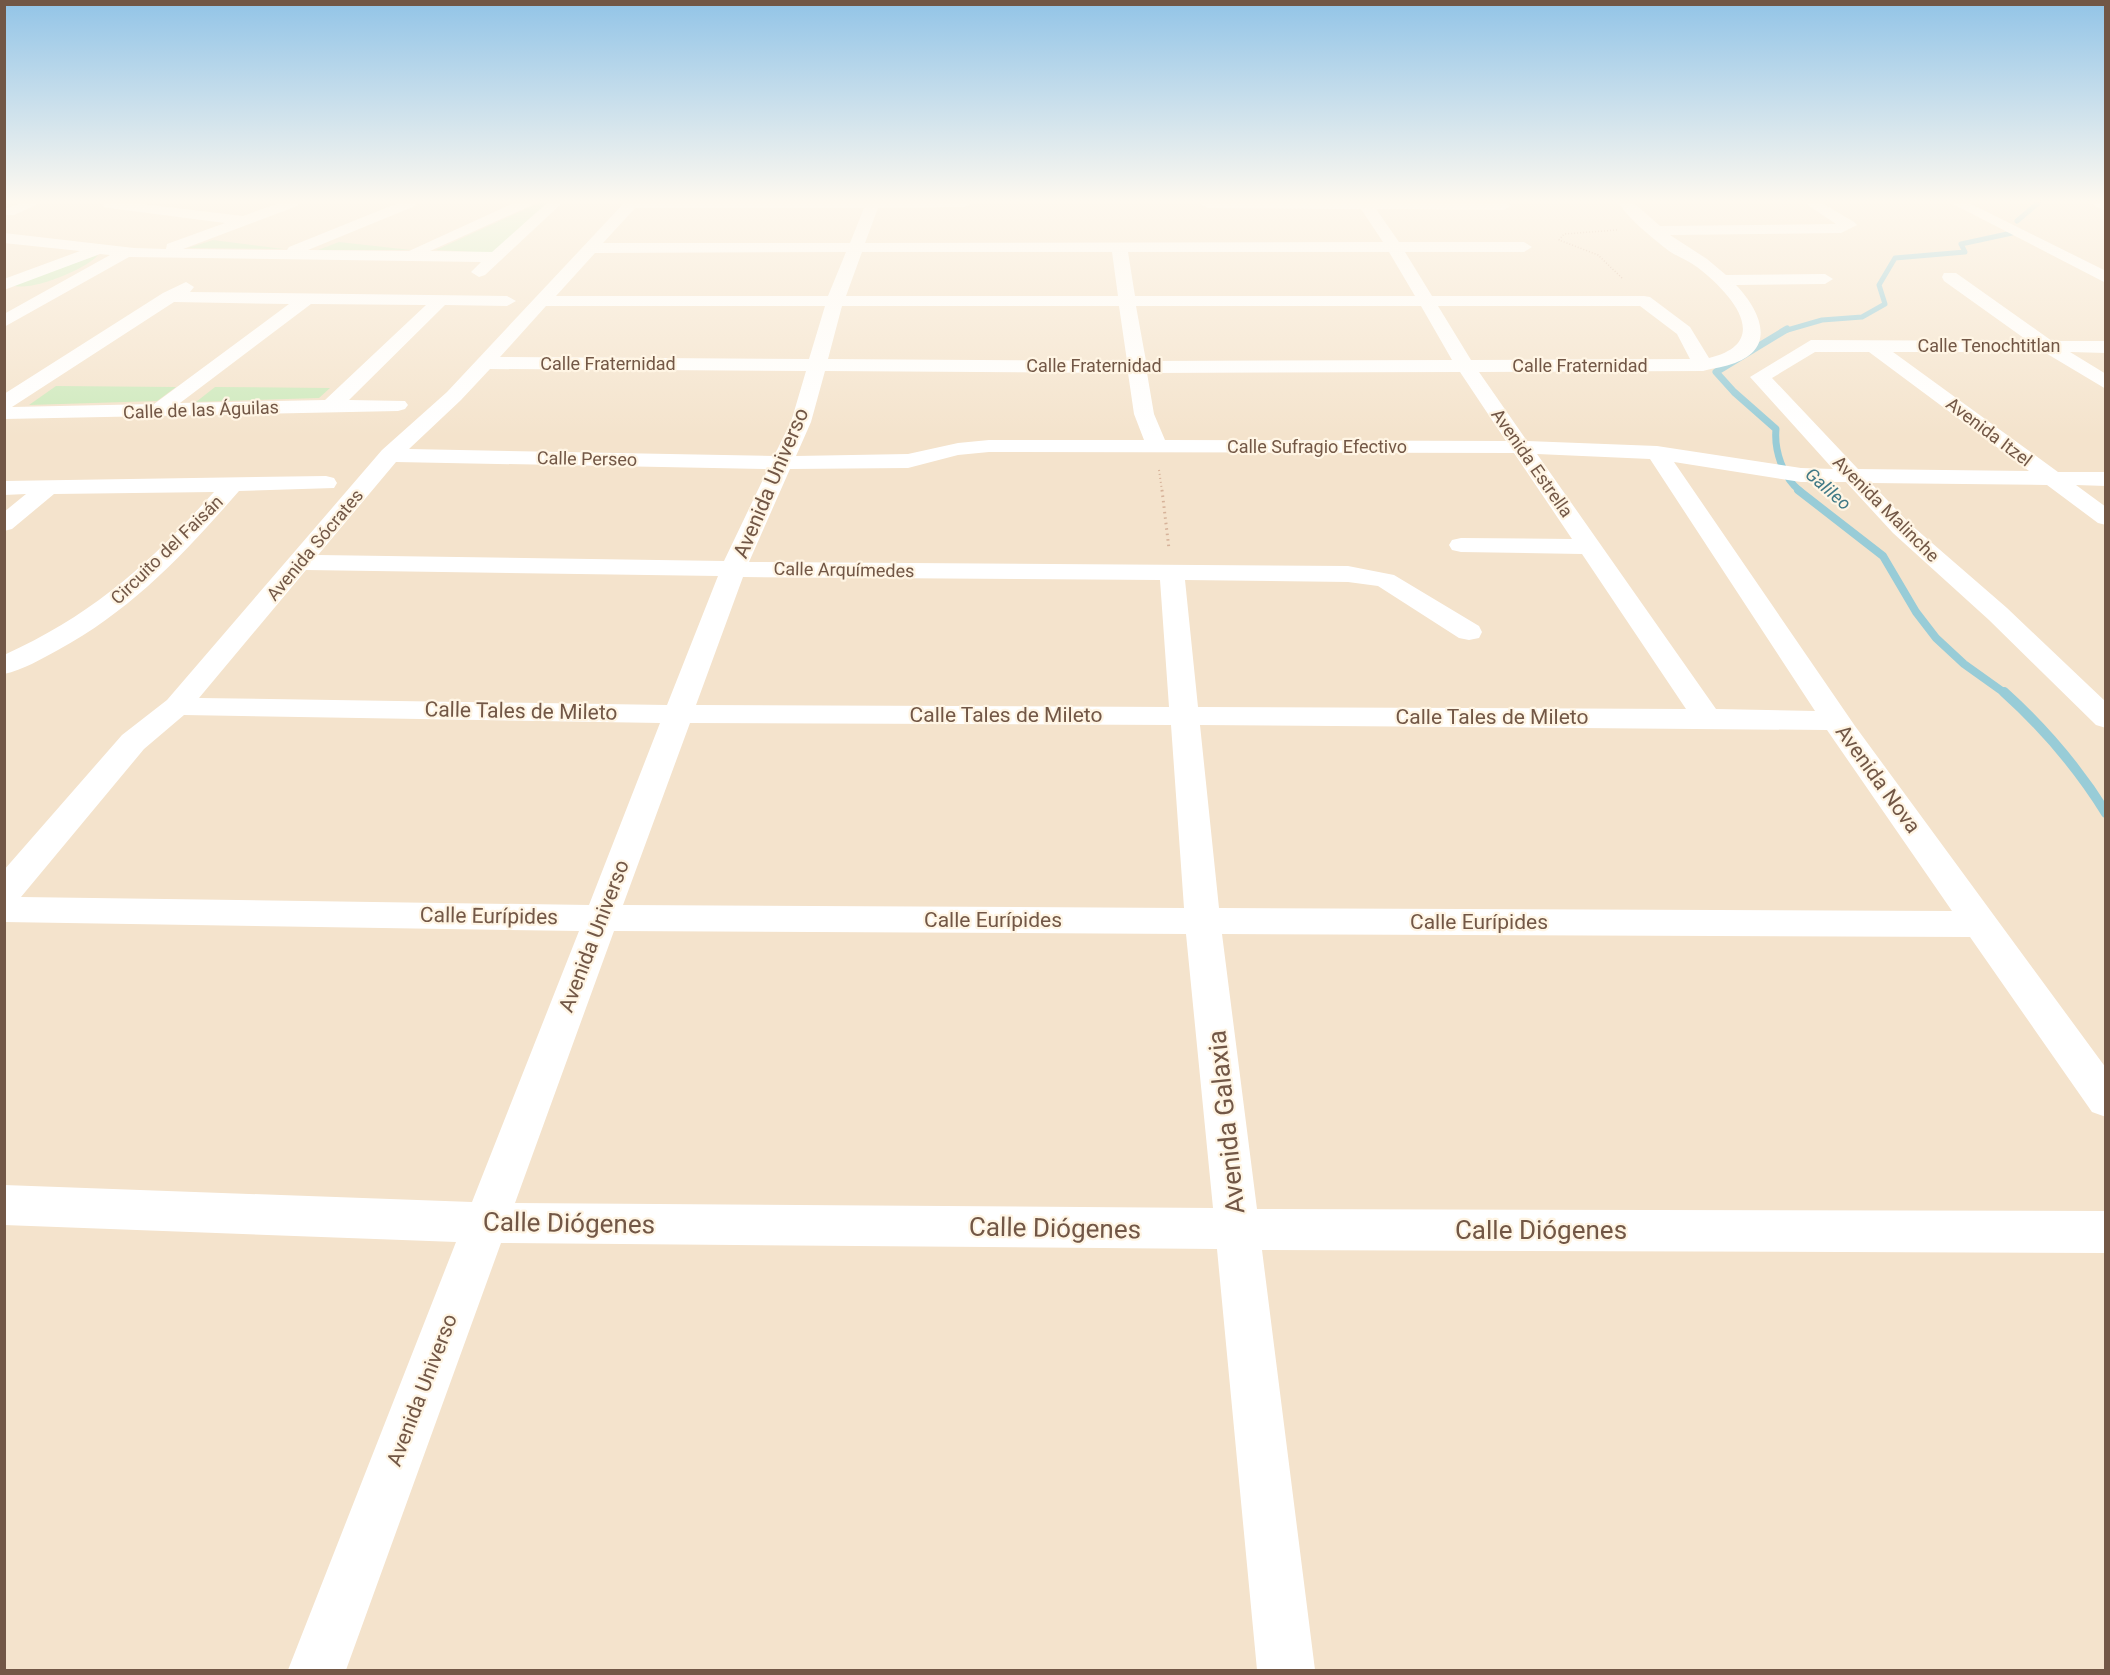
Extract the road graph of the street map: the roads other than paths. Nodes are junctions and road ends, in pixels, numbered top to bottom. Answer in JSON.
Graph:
{"nodes":[{"id":1,"x":75,"y":281,"type":"edge"},
{"id":2,"x":561,"y":281,"type":"edge"},
{"id":3,"x":842,"y":281,"type":"edge"},
{"id":4,"x":1123,"y":281,"type":"edge"},
{"id":5,"x":1414,"y":281,"type":"edge"},
{"id":6,"x":1724,"y":281,"type":"edge"},
{"id":7,"x":1956,"y":281,"type":"edge"},
{"id":8,"x":186,"y":287,"type":"dead end"},
{"id":9,"x":4,"y":291,"type":"edge"},
{"id":10,"x":52,"y":294,"type":"junction"},
{"id":11,"x":169,"y":297,"type":"junction"},
{"id":12,"x":306,"y":299,"type":"junction"},
{"id":13,"x":441,"y":300,"type":"junction"},
{"id":14,"x":507,"y":301,"type":"dead end"},
{"id":15,"x":543,"y":301,"type":"junction"},
{"id":16,"x":835,"y":301,"type":"junction"},
{"id":17,"x":1126,"y":301,"type":"junction"},
{"id":18,"x":1426,"y":301,"type":"junction"},
{"id":19,"x":4,"y":322,"type":"edge"},
{"id":20,"x":1873,"y":345,"type":"junction"},
{"id":21,"x":2048,"y":346,"type":"junction"},
{"id":22,"x":2106,"y":347,"type":"edge"},
{"id":23,"x":486,"y":363,"type":"junction"},
{"id":24,"x":1709,"y":364,"type":"junction"},
{"id":25,"x":816,"y":365,"type":"junction"},
{"id":26,"x":1136,"y":367,"type":"junction"},
{"id":27,"x":1466,"y":367,"type":"junction"},
{"id":28,"x":1765,"y":373,"type":"junction"},
{"id":29,"x":2106,"y":383,"type":"edge"},
{"id":30,"x":4,"y":403,"type":"edge"},
{"id":31,"x":398,"y":405,"type":"dead end"},
{"id":32,"x":331,"y":406,"type":"junction"},
{"id":33,"x":157,"y":411,"type":"junction"},
{"id":34,"x":4,"y":413,"type":"edge"},
{"id":35,"x":1156,"y":446,"type":"junction"},
{"id":36,"x":1521,"y":447,"type":"junction"},
{"id":37,"x":1657,"y":453,"type":"junction"},
{"id":38,"x":390,"y":455,"type":"junction"},
{"id":39,"x":784,"y":463,"type":"junction"},
{"id":40,"x":1851,"y":476,"type":"junction"},
{"id":41,"x":2052,"y":478,"type":"junction"},
{"id":42,"x":2106,"y":478,"type":"edge"},
{"id":43,"x":326,"y":483,"type":"dead end"},
{"id":44,"x":233,"y":484,"type":"junction"},
{"id":45,"x":49,"y":487,"type":"junction"},
{"id":46,"x":4,"y":488,"type":"edge"},
{"id":47,"x":2106,"y":518,"type":"edge"},
{"id":48,"x":4,"y":524,"type":"edge"},
{"id":49,"x":1461,"y":545,"type":"dead end"},
{"id":50,"x":1590,"y":548,"type":"junction"},
{"id":51,"x":300,"y":562,"type":"junction"},
{"id":52,"x":733,"y":569,"type":"junction"},
{"id":53,"x":1172,"y":574,"type":"junction"},
{"id":54,"x":1469,"y":632,"type":"dead end"},
{"id":55,"x":4,"y":666,"type":"edge"},
{"id":56,"x":2068,"y":682,"type":"junction"},
{"id":57,"x":2106,"y":682,"type":"edge"},
{"id":58,"x":177,"y":706,"type":"junction"},
{"id":59,"x":679,"y":714,"type":"junction"},
{"id":60,"x":1184,"y":715,"type":"junction"},
{"id":61,"x":1707,"y":718,"type":"junction"},
{"id":62,"x":2106,"y":719,"type":"edge"},
{"id":63,"x":1836,"y":721,"type":"junction"},
{"id":64,"x":4,"y":893,"type":"edge"},
{"id":65,"x":4,"y":909,"type":"edge"},
{"id":66,"x":600,"y":918,"type":"junction"},
{"id":67,"x":1203,"y":921,"type":"junction"},
{"id":68,"x":1982,"y":924,"type":"junction"},
{"id":69,"x":2106,"y":1100,"type":"edge"},
{"id":70,"x":4,"y":1205,"type":"edge"},
{"id":71,"x":485,"y":1222,"type":"junction"},
{"id":72,"x":1238,"y":1230,"type":"junction"},
{"id":73,"x":2106,"y":1232,"type":"edge"},
{"id":74,"x":317,"y":1671,"type":"edge"},
{"id":75,"x":1286,"y":1671,"type":"edge"}],
"edges":[{"from":1,"to":10,"type":"street"},
{"from":2,"to":15,"type":"street","name":"Avenida Sócrates"},
{"from":3,"to":16,"type":"street","name":"Avenida Universo"},
{"from":4,"to":17,"type":"street"},
{"from":5,"to":18,"type":"street","name":"Avenida Estrella"},
{"from":6,"to":24,"type":"street"},
{"from":7,"to":21,"type":"street"},
{"from":8,"to":11,"type":"street"},
{"from":9,"to":10,"type":"street"},
{"from":10,"to":19,"type":"street"},
{"from":11,"to":12,"type":"street"},
{"from":11,"to":30,"type":"street"},
{"from":12,"to":13,"type":"street"},
{"from":12,"to":33,"type":"street"},
{"from":13,"to":14,"type":"street"},
{"from":13,"to":32,"type":"street"},
{"from":15,"to":16,"type":"street"},
{"from":15,"to":23,"type":"street","name":"Avenida Sócrates"},
{"from":16,"to":17,"type":"street"},
{"from":16,"to":25,"type":"street","name":"Avenida Universo"},
{"from":17,"to":18,"type":"street"},
{"from":17,"to":26,"type":"street"},
{"from":18,"to":24,"type":"street"},
{"from":18,"to":27,"type":"street","name":"Avenida Estrella"},
{"from":20,"to":21,"type":"street","name":"Calle Tenochtitlan"},
{"from":20,"to":28,"type":"street"},
{"from":20,"to":41,"type":"street","name":"Avenida Itzel"},
{"from":21,"to":22,"type":"street","name":"Calle Tenochtitlan"},
{"from":21,"to":29,"type":"street"},
{"from":23,"to":25,"type":"street","name":"Calle Fraternidad"},
{"from":23,"to":38,"type":"street","name":"Avenida Sócrates"},
{"from":24,"to":27,"type":"street","name":"Calle Fraternidad"},
{"from":24,"to":28,"type":"street"},
{"from":25,"to":26,"type":"street","name":"Calle Fraternidad"},
{"from":25,"to":39,"type":"street","name":"Avenida Universo"},
{"from":26,"to":27,"type":"street","name":"Calle Fraternidad"},
{"from":26,"to":35,"type":"street"},
{"from":27,"to":36,"type":"street","name":"Avenida Estrella"},
{"from":28,"to":40,"type":"street","name":"Avenida Malinche"},
{"from":31,"to":32,"type":"street","name":"Calle de las Águilas"},
{"from":32,"to":33,"type":"street","name":"Calle de las Águilas"},
{"from":33,"to":34,"type":"street","name":"Calle de las Águilas"},
{"from":35,"to":36,"type":"street","name":"Calle Sufragio Efectivo"},
{"from":35,"to":39,"type":"street","name":"Calle Sufragio Efectivo"},
{"from":36,"to":37,"type":"street","name":"Calle Sufragio Efectivo"},
{"from":36,"to":50,"type":"street","name":"Avenida Estrella"},
{"from":37,"to":40,"type":"street","name":"Calle Sufragio Efectivo"},
{"from":37,"to":63,"type":"street","name":"Avenida Nova"},
{"from":38,"to":39,"type":"street","name":"Calle Perseo"},
{"from":38,"to":51,"type":"street","name":"Avenida Sócrates"},
{"from":39,"to":52,"type":"street","name":"Avenida Universo"},
{"from":40,"to":41,"type":"street","name":"Calle Sufragio Efectivo"},
{"from":40,"to":56,"type":"street","name":"Avenida Malinche"},
{"from":41,"to":42,"type":"street","name":"Calle Sufragio Efectivo"},
{"from":41,"to":47,"type":"street","name":"Avenida Itzel"},
{"from":43,"to":44,"type":"street","name":"Circuito del Faisán"},
{"from":44,"to":45,"type":"street","name":"Circuito del Faisán"},
{"from":44,"to":55,"type":"street","name":"Circuito del Faisán"},
{"from":45,"to":46,"type":"street","name":"Circuito del Faisán"},
{"from":45,"to":48,"type":"street"},
{"from":49,"to":50,"type":"street"},
{"from":50,"to":61,"type":"street","name":"Avenida Estrella"},
{"from":51,"to":52,"type":"street","name":"Calle Arquímedes"},
{"from":51,"to":58,"type":"street","name":"Avenida Sócrates"},
{"from":52,"to":53,"type":"street","name":"Calle Arquímedes"},
{"from":52,"to":59,"type":"street","name":"Avenida Universo"},
{"from":53,"to":54,"type":"street","name":"Calle Arquímedes"},
{"from":53,"to":60,"type":"street","name":"Avenida Galaxia"},
{"from":56,"to":57,"type":"street"},
{"from":56,"to":62,"type":"street","name":"Avenida Malinche"},
{"from":58,"to":59,"type":"street","name":"Calle Tales de Mileto"},
{"from":58,"to":64,"type":"street","name":"Avenida Sócrates"},
{"from":59,"to":60,"type":"street","name":"Calle Tales de Mileto"},
{"from":59,"to":66,"type":"street","name":"Avenida Universo"},
{"from":60,"to":61,"type":"street","name":"Calle Tales de Mileto"},
{"from":60,"to":67,"type":"street","name":"Avenida Galaxia"},
{"from":61,"to":63,"type":"street","name":"Calle Tales de Mileto"},
{"from":63,"to":68,"type":"street","name":"Avenida Nova"},
{"from":65,"to":66,"type":"street","name":"Calle Eurípides"},
{"from":66,"to":67,"type":"street","name":"Calle Eurípides"},
{"from":66,"to":71,"type":"street","name":"Avenida Universo"},
{"from":67,"to":68,"type":"street","name":"Calle Eurípides"},
{"from":67,"to":72,"type":"street","name":"Avenida Galaxia"},
{"from":68,"to":69,"type":"street","name":"Avenida Nova"},
{"from":70,"to":71,"type":"street","name":"Calle Diógenes"},
{"from":71,"to":72,"type":"street","name":"Calle Diógenes"},
{"from":71,"to":74,"type":"street","name":"Avenida Universo"},
{"from":72,"to":73,"type":"street","name":"Calle Diógenes"},
{"from":72,"to":75,"type":"street","name":"Avenida Galaxia"}]}
